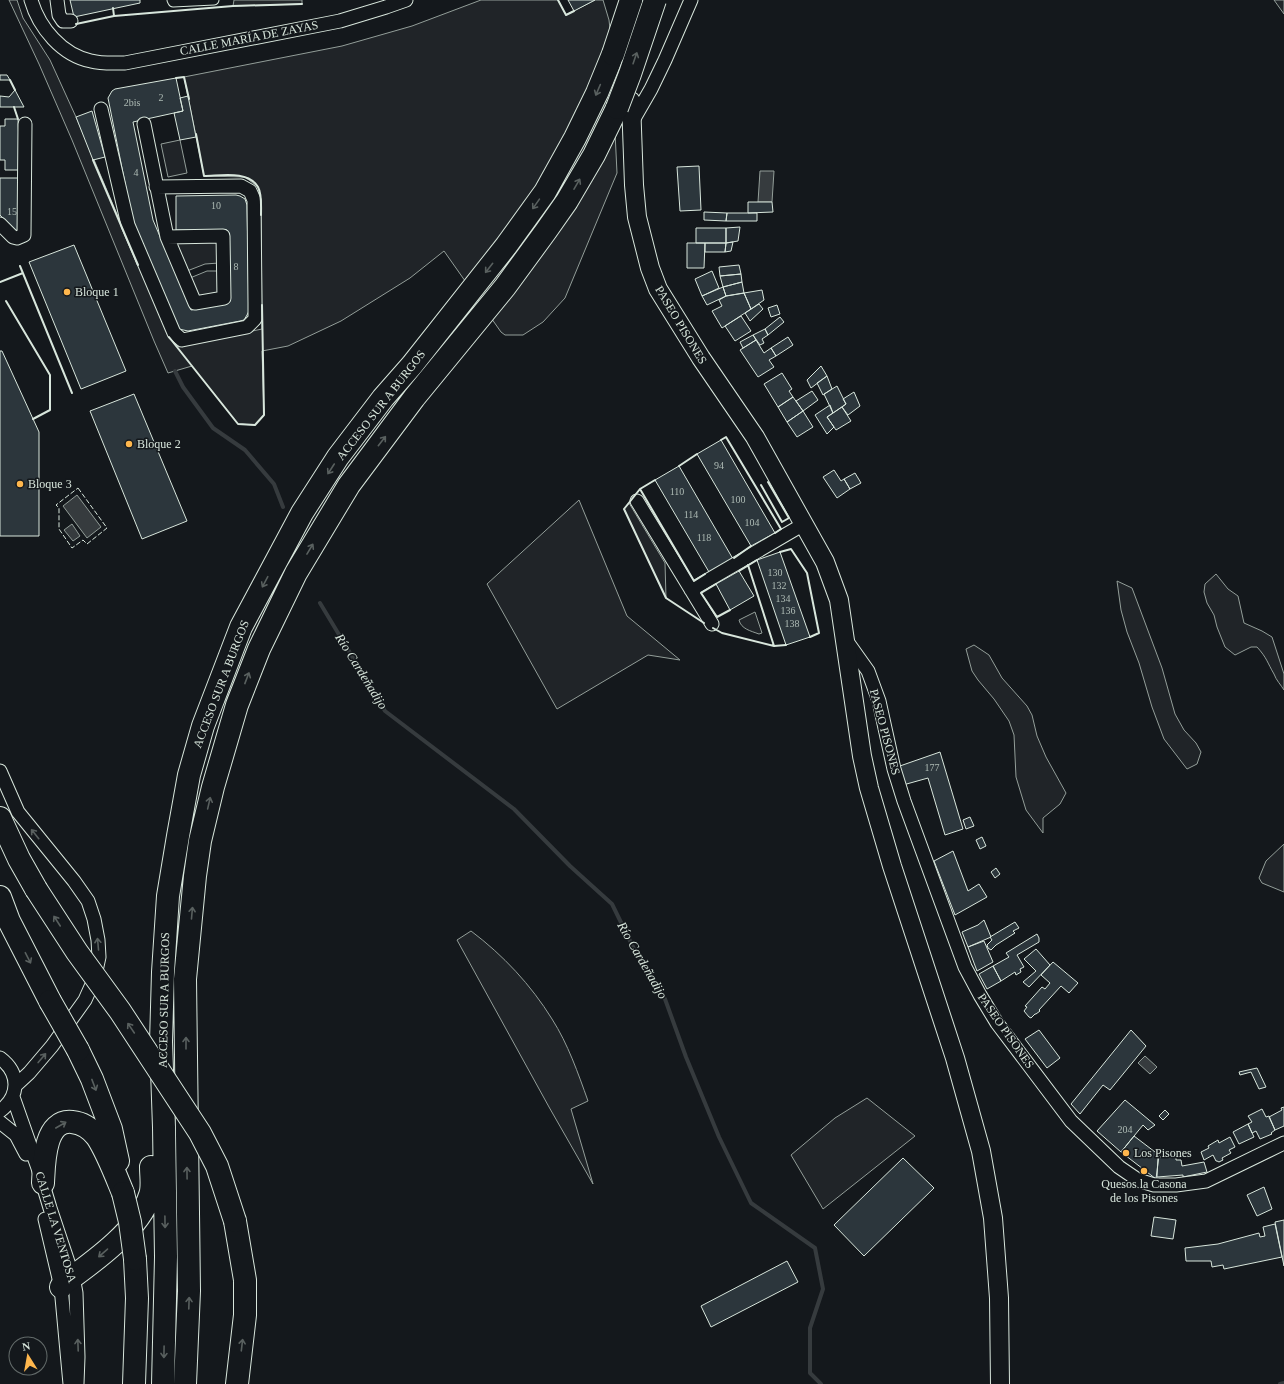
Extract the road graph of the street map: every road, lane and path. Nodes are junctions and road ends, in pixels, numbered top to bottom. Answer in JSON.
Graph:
{"nodes":[{"id":1,"x":31,"y":0,"type":"edge"},
{"id":2,"x":57,"y":0,"type":"edge"},
{"id":3,"x":172,"y":0,"type":"edge"},
{"id":4,"x":214,"y":0,"type":"edge"},
{"id":5,"x":406,"y":0,"type":"edge"},
{"id":6,"x":631,"y":0,"type":"edge"},
{"id":7,"x":655,"y":0,"type":"edge"},
{"id":8,"x":690,"y":0,"type":"edge"},
{"id":9,"x":70,"y":21,"type":"dead end"},
{"id":10,"x":101,"y":109,"type":"dead end"},
{"id":11,"x":626,"y":110,"type":"junction"},
{"id":12,"x":25,"y":124,"type":"dead end"},
{"id":13,"x":144,"y":124,"type":"dead end"},
{"id":14,"x":156,"y":187,"type":"junction"},
{"id":15,"x":0,"y":224,"type":"edge"},
{"id":16,"x":167,"y":237,"type":"junction"},
{"id":17,"x":637,"y":501,"type":"dead end"},
{"id":18,"x":804,"y":524,"type":"junction"},
{"id":19,"x":691,"y":590,"type":"junction"},
{"id":20,"x":712,"y":624,"type":"dead end"},
{"id":21,"x":844,"y":637,"type":"junction"},
{"id":22,"x":0,"y":770,"type":"edge"},
{"id":23,"x":0,"y":818,"type":"edge"},
{"id":24,"x":175,"y":836,"type":"junction"},
{"id":25,"x":0,"y":897,"type":"edge"},
{"id":26,"x":0,"y":1058,"type":"edge"},
{"id":27,"x":14,"y":1092,"type":"junction"},
{"id":28,"x":0,"y":1111,"type":"edge"},
{"id":29,"x":0,"y":1122,"type":"edge"},
{"id":30,"x":1284,"y":1143,"type":"edge"},
{"id":31,"x":38,"y":1169,"type":"junction"},
{"id":32,"x":123,"y":1193,"type":"junction"},
{"id":33,"x":67,"y":1282,"type":"junction"},
{"id":34,"x":70,"y":1384,"type":"edge"},
{"id":35,"x":77,"y":1384,"type":"edge"},
{"id":36,"x":134,"y":1384,"type":"edge"},
{"id":37,"x":163,"y":1384,"type":"edge"},
{"id":38,"x":185,"y":1384,"type":"edge"},
{"id":39,"x":237,"y":1384,"type":"edge"},
{"id":40,"x":1000,"y":1384,"type":"edge"}],
"edges":[{"from":1,"to":5,"type":"street","name":"CALLE MARÍA DE ZAYAS"},
{"from":2,"to":9,"type":"street"},
{"from":3,"to":4,"type":"street"},
{"from":6,"to":24,"type":"highway","name":"ACCESO SUR A BURGOS","one_way":true,"bridge":true},
{"from":11,"to":7,"type":"highway","name":"ACCESO SUR A BURGOS","one_way":true,"bridge":true},
{"from":8,"to":11,"type":"street"},
{"from":10,"to":14,"type":"street"},
{"from":11,"to":18,"type":"main road","name":"PASEO PISONES"},
{"from":38,"to":11,"type":"highway","name":"ACCESO SUR A BURGOS","one_way":true},
{"from":12,"to":15,"type":"street"},
{"from":13,"to":14,"type":"street"},
{"from":14,"to":16,"type":"street"},
{"from":16,"to":16,"type":"street"},
{"from":17,"to":19,"type":"street"},
{"from":18,"to":19,"type":"street"},
{"from":18,"to":21,"type":"main road","name":"PASEO PISONES"},
{"from":19,"to":20,"type":"street"},
{"from":21,"to":30,"type":"street","name":"PASEO PISONES"},
{"from":21,"to":40,"type":"main road","name":"PASEO PISONES"},
{"from":27,"to":22,"type":"street","one_way":true},
{"from":39,"to":23,"type":"highway","one_way":true,"bridge":true},
{"from":24,"to":33,"type":"highway","one_way":true},
{"from":24,"to":37,"type":"highway","name":"ACCESO SUR A BURGOS","one_way":true},
{"from":25,"to":32,"type":"highway","one_way":true,"bridge":true},
{"from":26,"to":27,"type":"street","name":"CALLE LA VENTOSA"},
{"from":27,"to":28,"type":"street"},
{"from":27,"to":31,"type":"street","name":"CALLE LA VENTOSA"},
{"from":29,"to":31,"type":"street","name":"CALLE LA VENTOSA"},
{"from":31,"to":32,"type":"highway","one_way":true},
{"from":31,"to":33,"type":"street","name":"CALLE LA VENTOSA"},
{"from":31,"to":33,"type":"street","name":"CALLE LA VENTOSA"},
{"from":32,"to":36,"type":"highway","bridge":true},
{"from":33,"to":34,"type":"street","name":"CALLE LA VENTOSA"},
{"from":35,"to":33,"type":"street","name":"CALLE LA VENTOSA","one_way":true}]}
